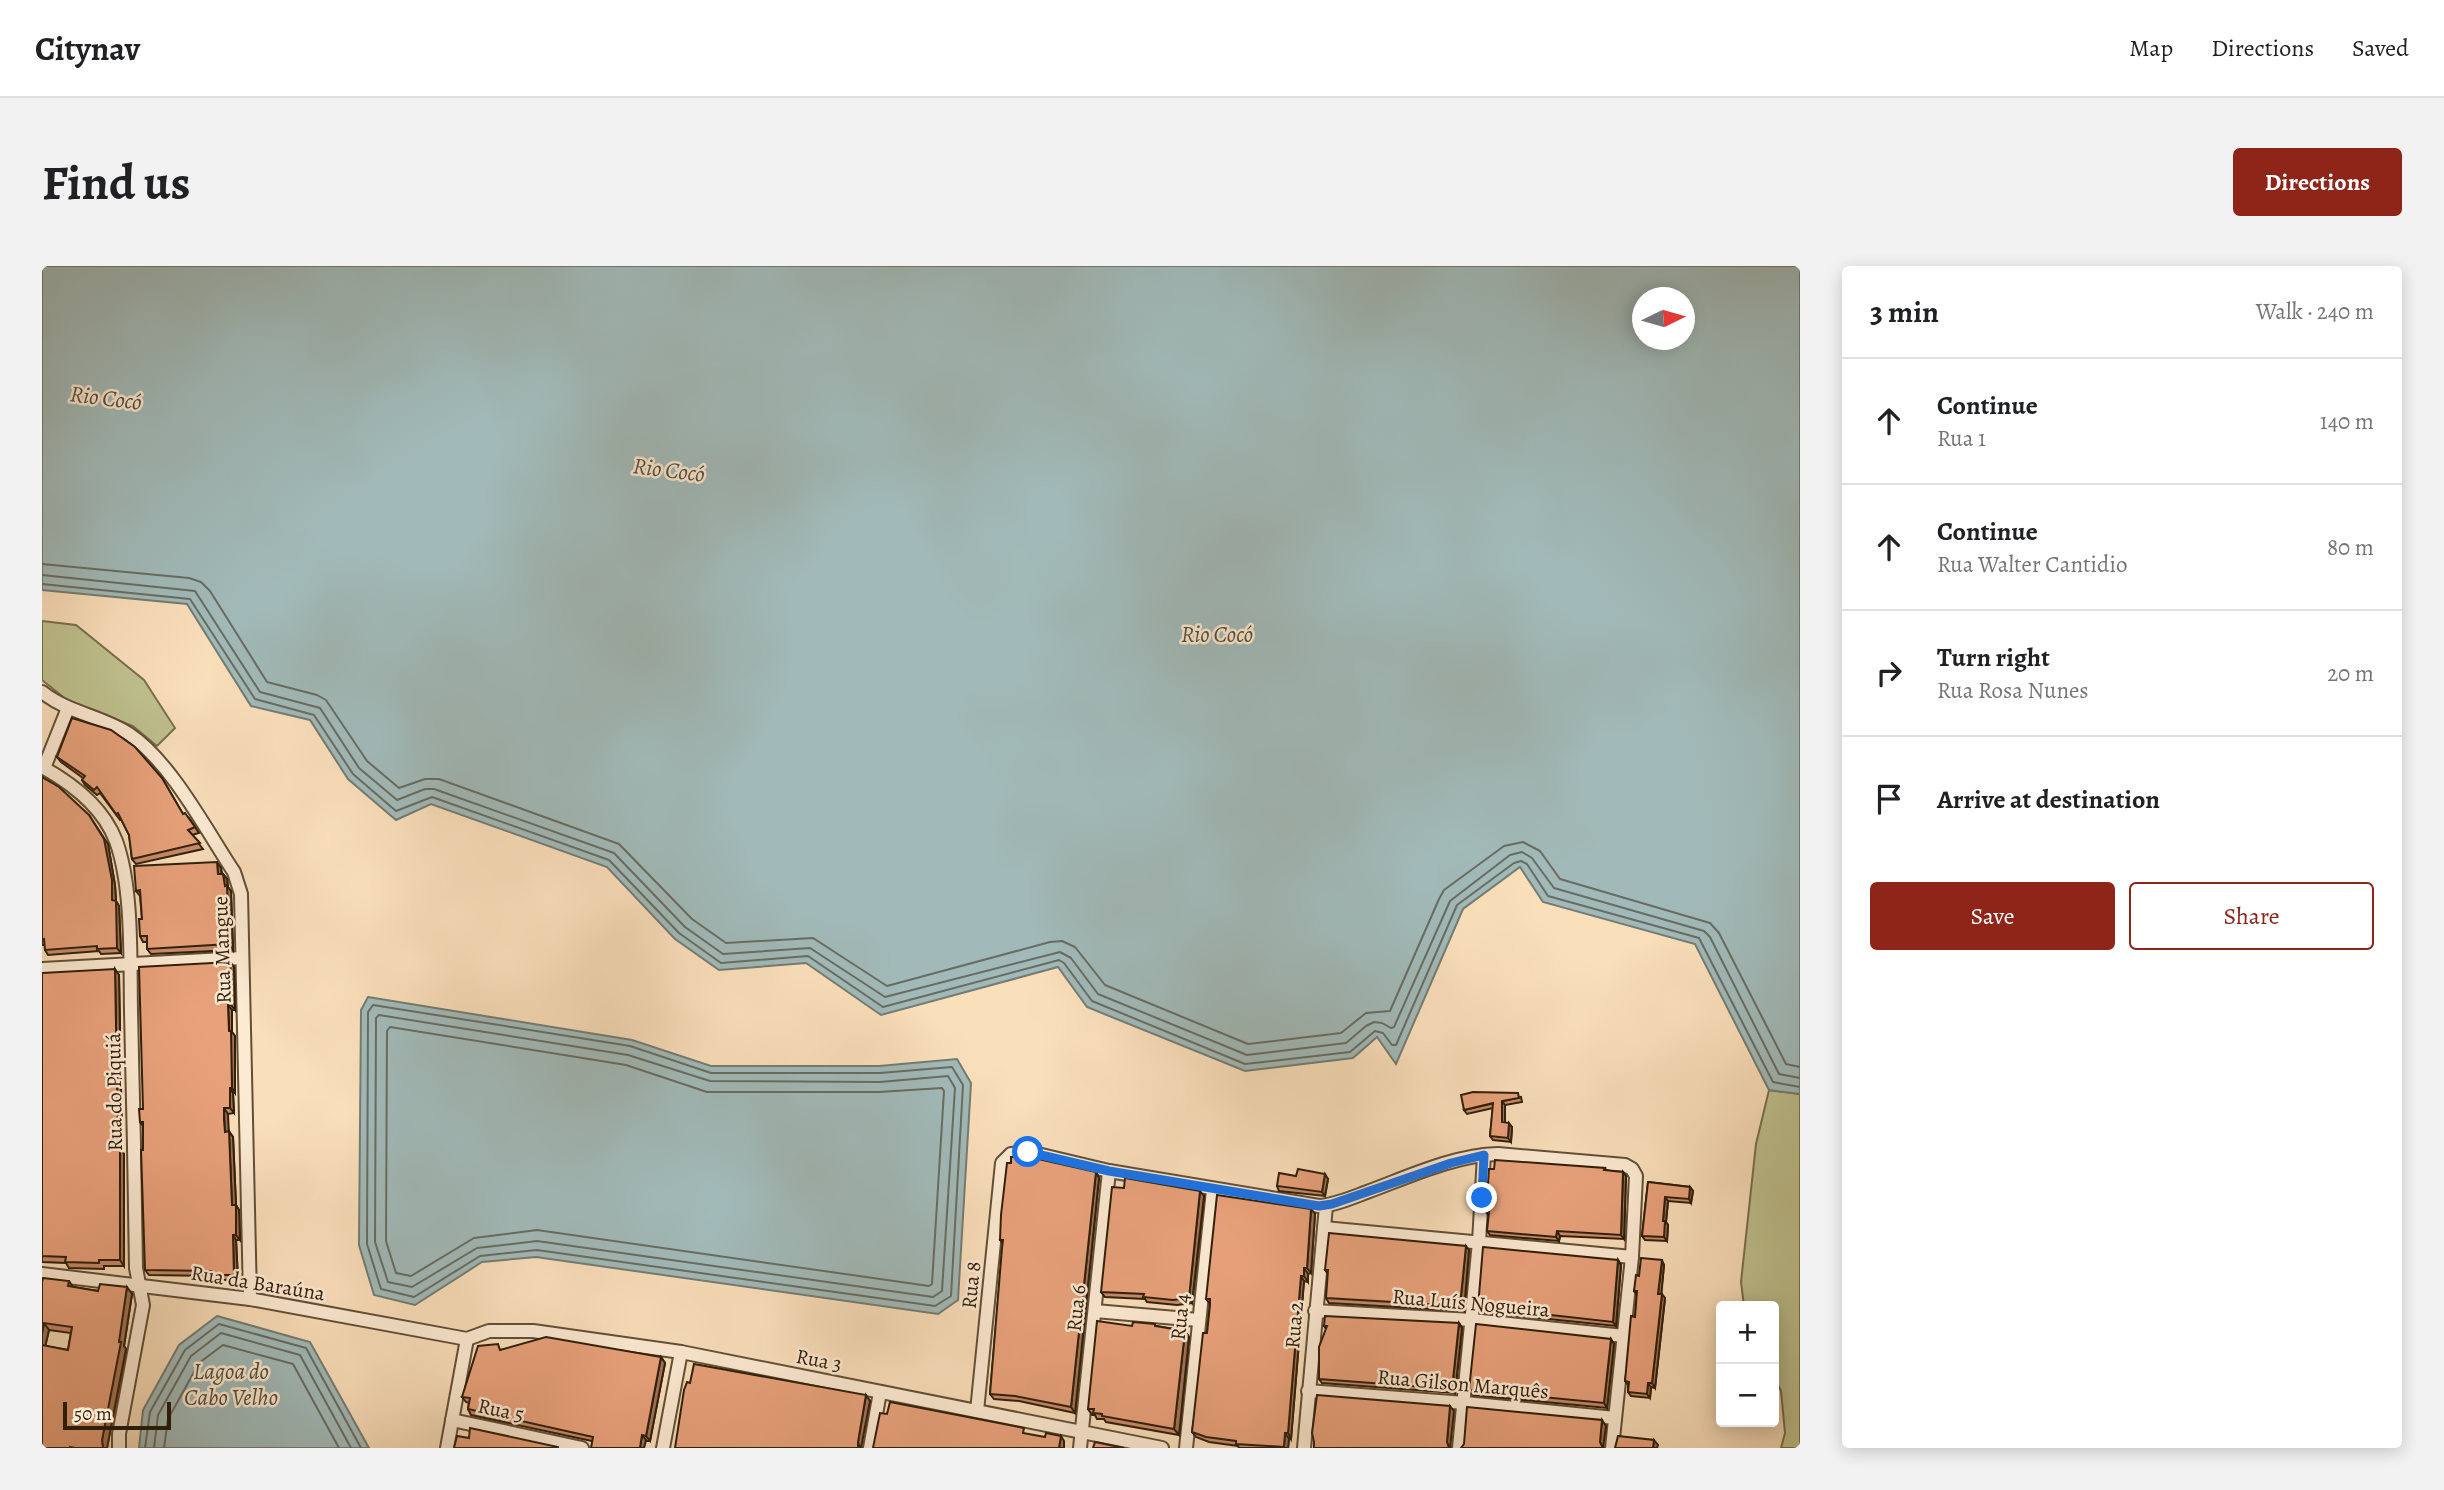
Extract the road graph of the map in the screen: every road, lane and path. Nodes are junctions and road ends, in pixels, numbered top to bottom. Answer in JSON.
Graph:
{"nodes":[{"id":1,"x":42,"y":692,"type":"edge"},
{"id":2,"x":68,"y":708,"type":"junction"},
{"id":3,"x":43,"y":768,"type":"edge"},
{"id":4,"x":242,"y":958,"type":"junction"},
{"id":5,"x":131,"y":964,"type":"junction"},
{"id":6,"x":42,"y":969,"type":"edge"},
{"id":7,"x":1484,"y":1155,"type":"junction"},
{"id":8,"x":1109,"y":1171,"type":"junction"},
{"id":9,"x":1213,"y":1190,"type":"junction"},
{"id":10,"x":1326,"y":1206,"type":"junction"},
{"id":11,"x":1324,"y":1228,"type":"junction"},
{"id":12,"x":1479,"y":1242,"type":"junction"},
{"id":13,"x":1632,"y":1257,"type":"junction"},
{"id":14,"x":42,"y":1275,"type":"edge"},
{"id":15,"x":139,"y":1285,"type":"junction"},
{"id":16,"x":250,"y":1299,"type":"junction"},
{"id":17,"x":1094,"y":1311,"type":"junction"},
{"id":18,"x":1315,"y":1311,"type":"junction"},
{"id":19,"x":1199,"y":1320,"type":"junction"},
{"id":20,"x":1472,"y":1320,"type":"junction"},
{"id":21,"x":1623,"y":1336,"type":"junction"},
{"id":22,"x":467,"y":1339,"type":"junction"},
{"id":23,"x":681,"y":1352,"type":"junction"},
{"id":24,"x":1308,"y":1391,"type":"junction"},
{"id":25,"x":880,"y":1392,"type":"junction"},
{"id":26,"x":1465,"y":1402,"type":"junction"},
{"id":27,"x":978,"y":1411,"type":"junction"},
{"id":28,"x":1615,"y":1418,"type":"junction"},
{"id":29,"x":452,"y":1420,"type":"junction"},
{"id":30,"x":1083,"y":1431,"type":"junction"},
{"id":31,"x":574,"y":1447,"type":"edge"},
{"id":32,"x":119,"y":1448,"type":"edge"},
{"id":33,"x":447,"y":1448,"type":"edge"},
{"id":34,"x":663,"y":1448,"type":"edge"},
{"id":35,"x":870,"y":1448,"type":"edge"},
{"id":36,"x":1080,"y":1448,"type":"edge"},
{"id":37,"x":1162,"y":1448,"type":"edge"},
{"id":38,"x":1186,"y":1448,"type":"edge"},
{"id":39,"x":1304,"y":1448,"type":"edge"},
{"id":40,"x":1459,"y":1448,"type":"edge"},
{"id":41,"x":1612,"y":1448,"type":"edge"}],
"edges":[{"from":1,"to":2,"type":"street","name":"Rua Mangue"},
{"from":2,"to":3,"type":"street"},
{"from":2,"to":4,"type":"street","name":"Rua Mangue"},
{"from":3,"to":5,"type":"street","name":"Rua do Piquiá"},
{"from":4,"to":5,"type":"street"},
{"from":4,"to":16,"type":"street","name":"Rua Mangue"},
{"from":5,"to":6,"type":"street"},
{"from":5,"to":15,"type":"street","name":"Rua do Piquiá"},
{"from":7,"to":10,"type":"street"},
{"from":7,"to":12,"type":"street"},
{"from":7,"to":13,"type":"street"},
{"from":8,"to":9,"type":"street"},
{"from":8,"to":17,"type":"street","name":"Rua 6"},
{"from":8,"to":27,"type":"street","name":"Rua 8"},
{"from":9,"to":10,"type":"street"},
{"from":9,"to":19,"type":"street","name":"Rua 4"},
{"from":10,"to":11,"type":"street","name":"Rua 2"},
{"from":11,"to":12,"type":"street"},
{"from":11,"to":18,"type":"street","name":"Rua 2"},
{"from":12,"to":13,"type":"street"},
{"from":12,"to":20,"type":"street"},
{"from":13,"to":21,"type":"street"},
{"from":14,"to":15,"type":"street","name":"Rua da Baraúna"},
{"from":15,"to":16,"type":"street","name":"Rua da Baraúna"},
{"from":15,"to":32,"type":"street","name":"Rua do Piquiá"},
{"from":16,"to":22,"type":"street","name":"Rua da Baraúna"},
{"from":17,"to":19,"type":"street"},
{"from":17,"to":30,"type":"street","name":"Rua 6"},
{"from":18,"to":20,"type":"street","name":"Rua Luís Nogueira"},
{"from":18,"to":24,"type":"street","name":"Rua 2"},
{"from":19,"to":38,"type":"street","name":"Rua 4"},
{"from":20,"to":21,"type":"street","name":"Rua Luís Nogueira"},
{"from":20,"to":26,"type":"street"},
{"from":21,"to":28,"type":"street"},
{"from":22,"to":23,"type":"street","name":"Rua 3"},
{"from":22,"to":29,"type":"street"},
{"from":23,"to":25,"type":"street","name":"Rua 3"},
{"from":23,"to":34,"type":"street"},
{"from":24,"to":26,"type":"street","name":"Rua Gilson Marquês"},
{"from":24,"to":39,"type":"street","name":"Rua 2"},
{"from":25,"to":27,"type":"street","name":"Rua 3"},
{"from":25,"to":35,"type":"street"},
{"from":26,"to":28,"type":"street","name":"Rua Gilson Marquês"},
{"from":26,"to":40,"type":"street"},
{"from":27,"to":30,"type":"street","name":"Rua 3"},
{"from":28,"to":41,"type":"street"},
{"from":29,"to":31,"type":"street","name":"Rua 5"},
{"from":29,"to":33,"type":"street"},
{"from":30,"to":36,"type":"street","name":"Rua 6"},
{"from":30,"to":37,"type":"street","name":"Rua 3"}]}
